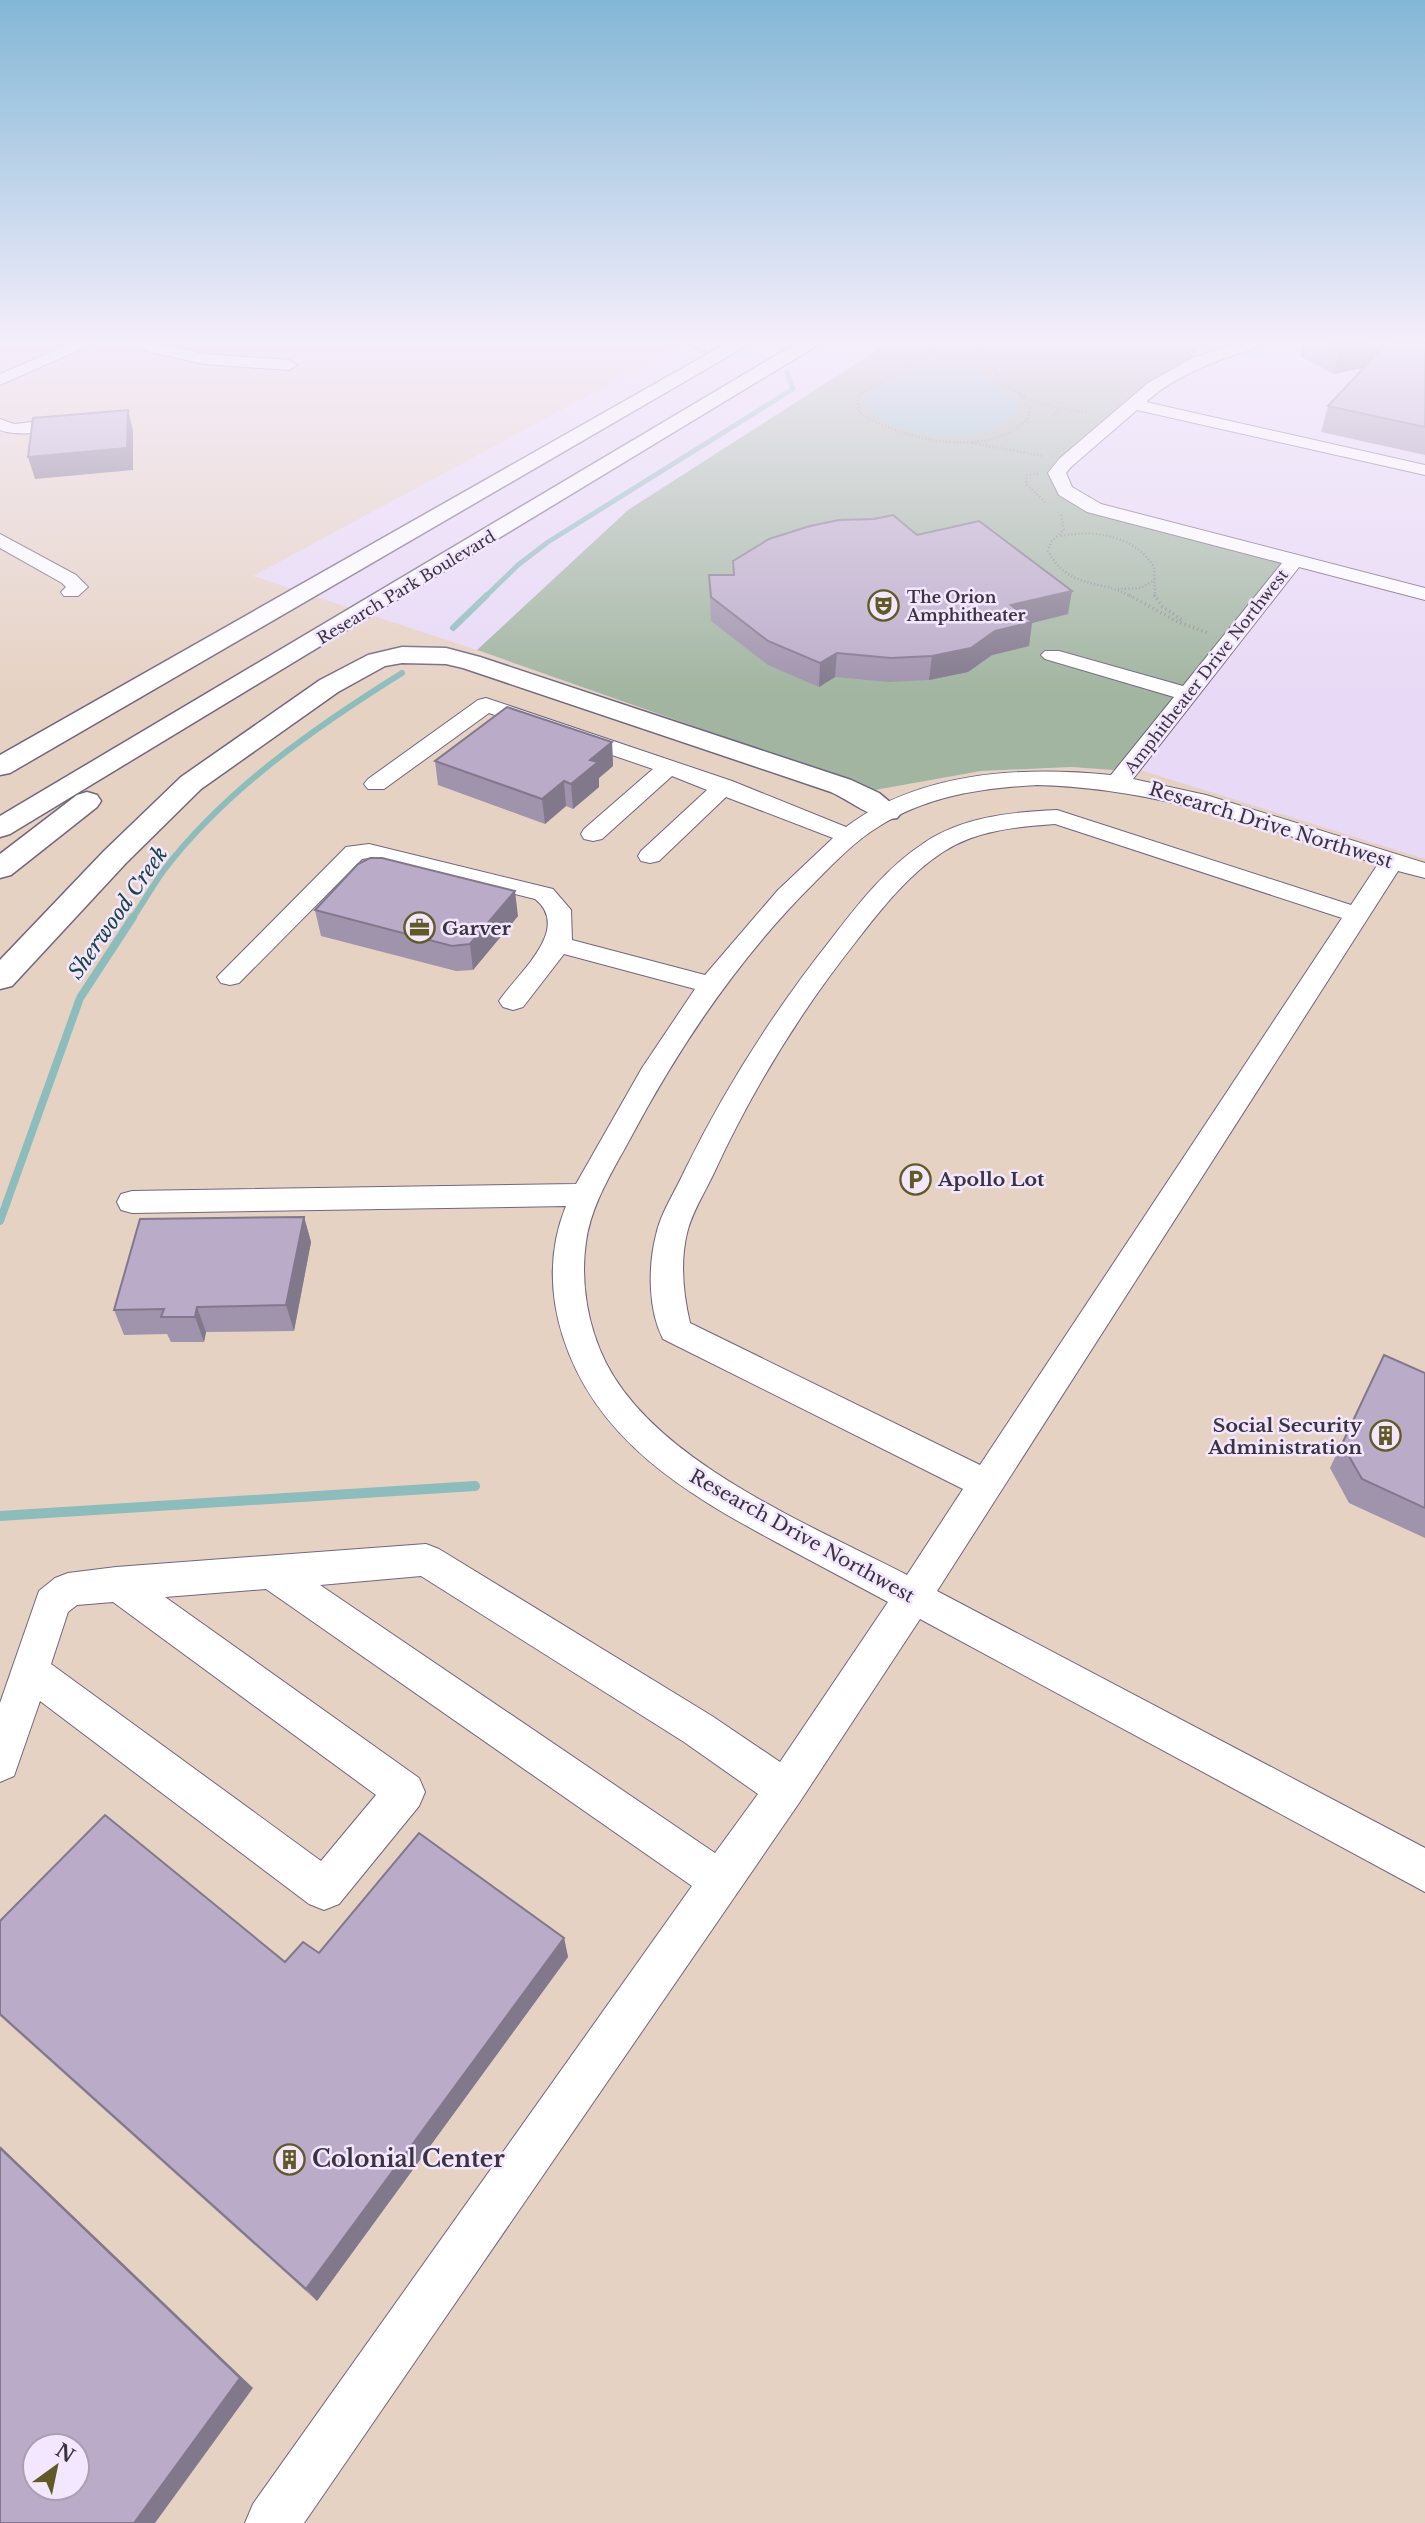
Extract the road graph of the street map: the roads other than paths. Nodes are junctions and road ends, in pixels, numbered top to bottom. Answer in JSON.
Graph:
{"nodes":[{"id":1,"x":535,"y":461,"type":"edge"},
{"id":2,"x":615,"y":461,"type":"edge"},
{"id":3,"x":1068,"y":461,"type":"edge"},
{"id":4,"x":1384,"y":461,"type":"edge"},
{"id":5,"x":1425,"y":470,"type":"edge"},
{"id":6,"x":0,"y":540,"type":"edge"},
{"id":7,"x":1294,"y":560,"type":"junction"},
{"id":8,"x":54,"y":570,"type":"junction"},
{"id":9,"x":35,"y":580,"type":"dead end"},
{"id":10,"x":71,"y":592,"type":"dead end"},
{"id":11,"x":1425,"y":594,"type":"edge"},
{"id":12,"x":293,"y":654,"type":"junction"},
{"id":13,"x":1052,"y":655,"type":"dead end"},
{"id":14,"x":1187,"y":694,"type":"junction"},
{"id":15,"x":0,"y":767,"type":"edge"},
{"id":16,"x":669,"y":767,"type":"junction"},
{"id":17,"x":1118,"y":782,"type":"junction"},
{"id":18,"x":376,"y":784,"type":"dead end"},
{"id":19,"x":723,"y":786,"type":"junction"},
{"id":20,"x":887,"y":812,"type":"junction"},
{"id":21,"x":0,"y":828,"type":"edge"},
{"id":22,"x":593,"y":834,"type":"dead end"},
{"id":23,"x":849,"y":836,"type":"junction"},
{"id":24,"x":649,"y":856,"type":"dead end"},
{"id":25,"x":1408,"y":866,"type":"edge"},
{"id":26,"x":0,"y":869,"type":"edge"},
{"id":27,"x":1357,"y":915,"type":"junction"},
{"id":28,"x":558,"y":944,"type":"junction"},
{"id":29,"x":230,"y":976,"type":"dead end"},
{"id":30,"x":0,"y":979,"type":"edge"},
{"id":31,"x":711,"y":985,"type":"junction"},
{"id":32,"x":513,"y":1000,"type":"dead end"},
{"id":33,"x":586,"y":1195,"type":"junction"},
{"id":34,"x":131,"y":1202,"type":"dead end"},
{"id":35,"x":986,"y":1484,"type":"junction"},
{"id":36,"x":270,"y":1571,"type":"junction"},
{"id":37,"x":116,"y":1583,"type":"junction"},
{"id":38,"x":913,"y":1597,"type":"junction"},
{"id":39,"x":30,"y":1671,"type":"junction"},
{"id":40,"x":0,"y":1762,"type":"edge"},
{"id":41,"x":785,"y":1789,"type":"junction"},
{"id":42,"x":1425,"y":1871,"type":"edge"},
{"id":43,"x":720,"y":1881,"type":"junction"},
{"id":44,"x":272,"y":2523,"type":"edge"}],
"edges":[{"from":1,"to":15,"type":"highway"},
{"from":2,"to":12,"type":"highway","name":"Research Park Boulevard"},
{"from":3,"to":7,"type":"street"},
{"from":4,"to":5,"type":"street"},
{"from":6,"to":8,"type":"street"},
{"from":7,"to":11,"type":"street"},
{"from":7,"to":14,"type":"street","name":"Amphitheater Drive Northwest"},
{"from":8,"to":9,"type":"street"},
{"from":8,"to":10,"type":"street"},
{"from":12,"to":21,"type":"highway","name":"Research Park Boulevard"},
{"from":12,"to":26,"type":"highway"},
{"from":13,"to":14,"type":"street"},
{"from":14,"to":17,"type":"street","name":"Amphitheater Drive Northwest"},
{"from":16,"to":18,"type":"street"},
{"from":16,"to":19,"type":"street"},
{"from":16,"to":22,"type":"street"},
{"from":17,"to":20,"type":"street","name":"Research Drive Northwest"},
{"from":17,"to":25,"type":"street","name":"Research Drive Northwest"},
{"from":19,"to":23,"type":"street"},
{"from":19,"to":24,"type":"street"},
{"from":20,"to":23,"type":"street","name":"Research Drive Northwest"},
{"from":20,"to":30,"type":"highway"},
{"from":23,"to":31,"type":"street","name":"Research Drive Northwest"},
{"from":25,"to":27,"type":"street"},
{"from":27,"to":35,"type":"street"},
{"from":27,"to":35,"type":"street"},
{"from":28,"to":29,"type":"street"},
{"from":28,"to":31,"type":"street"},
{"from":28,"to":32,"type":"street"},
{"from":31,"to":33,"type":"street","name":"Research Drive Northwest"},
{"from":33,"to":34,"type":"street"},
{"from":33,"to":38,"type":"street","name":"Research Drive Northwest"},
{"from":35,"to":38,"type":"street"},
{"from":36,"to":37,"type":"street"},
{"from":36,"to":41,"type":"street"},
{"from":36,"to":43,"type":"street"},
{"from":37,"to":39,"type":"street"},
{"from":37,"to":39,"type":"street"},
{"from":38,"to":41,"type":"street"},
{"from":38,"to":42,"type":"street","name":"Research Drive Northwest"},
{"from":39,"to":40,"type":"street"},
{"from":41,"to":43,"type":"street"},
{"from":43,"to":44,"type":"street"}]}
